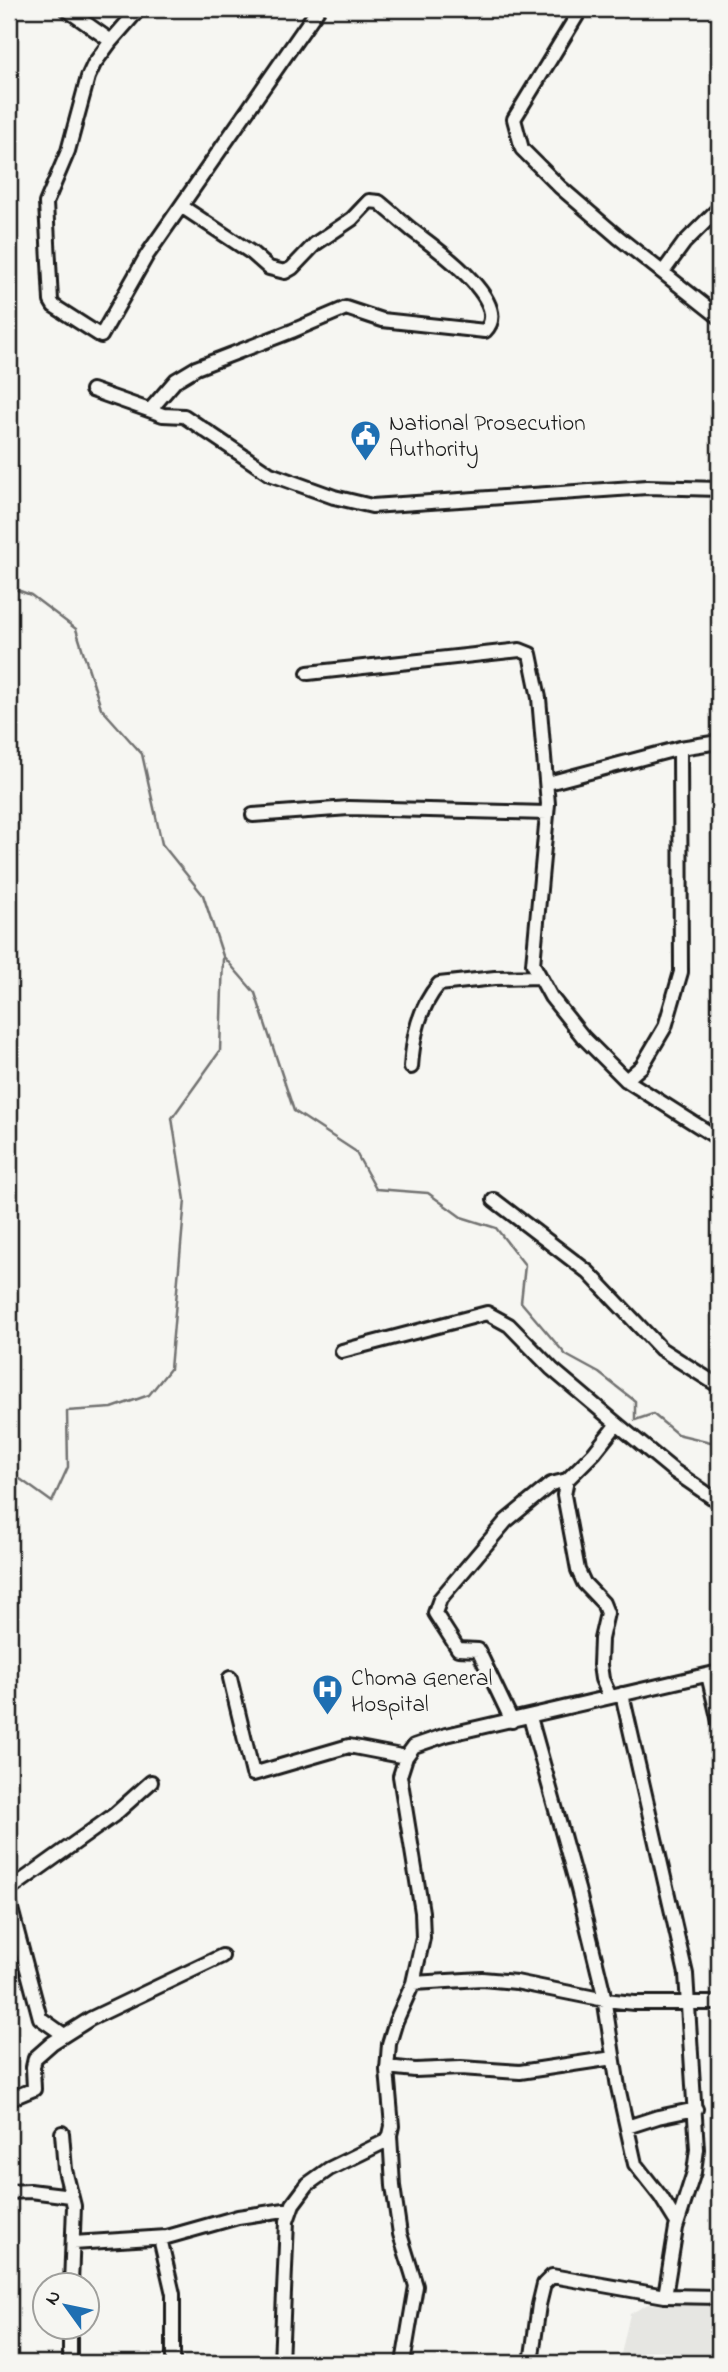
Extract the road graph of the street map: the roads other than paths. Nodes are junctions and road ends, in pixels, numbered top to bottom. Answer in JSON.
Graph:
{"nodes":[{"id":1,"x":66,"y":9,"type":"edge"},
{"id":2,"x":139,"y":9,"type":"edge"},
{"id":3,"x":318,"y":9,"type":"edge"},
{"id":4,"x":581,"y":9,"type":"edge"},
{"id":5,"x":111,"y":41,"type":"junction"},
{"id":6,"x":181,"y":206,"type":"junction"},
{"id":7,"x":719,"y":208,"type":"edge"},
{"id":8,"x":663,"y":272,"type":"junction"},
{"id":9,"x":719,"y":317,"type":"edge"},
{"id":10,"x":92,"y":390,"type":"dead end"},
{"id":11,"x":150,"y":410,"type":"junction"},
{"id":12,"x":719,"y":489,"type":"edge"},
{"id":13,"x":309,"y":673,"type":"dead end"},
{"id":14,"x":719,"y":743,"type":"edge"},
{"id":15,"x":680,"y":748,"type":"junction"},
{"id":16,"x":548,"y":783,"type":"junction"},
{"id":17,"x":547,"y":813,"type":"junction"},
{"id":18,"x":253,"y":816,"type":"dead end"},
{"id":19,"x":540,"y":977,"type":"junction"},
{"id":20,"x":411,"y":1067,"type":"dead end"},
{"id":21,"x":626,"y":1080,"type":"junction"},
{"id":22,"x":719,"y":1139,"type":"edge"},
{"id":23,"x":494,"y":1200,"type":"dead end"},
{"id":24,"x":342,"y":1351,"type":"dead end"},
{"id":25,"x":719,"y":1386,"type":"edge"},
{"id":26,"x":617,"y":1424,"type":"junction"},
{"id":27,"x":567,"y":1480,"type":"junction"},
{"id":28,"x":719,"y":1502,"type":"edge"},
{"id":29,"x":714,"y":1673,"type":"edge"},
{"id":30,"x":230,"y":1678,"type":"dead end"},
{"id":31,"x":616,"y":1696,"type":"junction"},
{"id":32,"x":530,"y":1717,"type":"junction"},
{"id":33,"x":512,"y":1721,"type":"junction"},
{"id":34,"x":719,"y":1722,"type":"edge"},
{"id":35,"x":406,"y":1757,"type":"junction"},
{"id":36,"x":151,"y":1782,"type":"dead end"},
{"id":37,"x":9,"y":1890,"type":"edge"},
{"id":38,"x":9,"y":1901,"type":"edge"},
{"id":39,"x":222,"y":1956,"type":"dead end"},
{"id":40,"x":413,"y":1983,"type":"junction"},
{"id":41,"x":605,"y":2000,"type":"junction"},
{"id":42,"x":689,"y":2001,"type":"junction"},
{"id":43,"x":719,"y":2003,"type":"edge"},
{"id":44,"x":64,"y":2035,"type":"junction"},
{"id":45,"x":612,"y":2058,"type":"junction"},
{"id":46,"x":387,"y":2067,"type":"junction"},
{"id":47,"x":10,"y":2099,"type":"edge"},
{"id":48,"x":696,"y":2109,"type":"junction"},
{"id":49,"x":627,"y":2127,"type":"junction"},
{"id":50,"x":62,"y":2133,"type":"dead end"},
{"id":51,"x":390,"y":2135,"type":"junction"},
{"id":52,"x":9,"y":2192,"type":"edge"},
{"id":53,"x":71,"y":2196,"type":"junction"},
{"id":54,"x":291,"y":2209,"type":"junction"},
{"id":55,"x":677,"y":2223,"type":"junction"},
{"id":56,"x":160,"y":2238,"type":"junction"},
{"id":57,"x":73,"y":2242,"type":"junction"},
{"id":58,"x":72,"y":2270,"type":"edge"},
{"id":59,"x":665,"y":2296,"type":"junction"},
{"id":60,"x":719,"y":2297,"type":"edge"},
{"id":61,"x":70,"y":2340,"type":"edge"},
{"id":62,"x":70,"y":2363,"type":"edge"},
{"id":63,"x":173,"y":2363,"type":"edge"},
{"id":64,"x":281,"y":2363,"type":"edge"},
{"id":65,"x":404,"y":2363,"type":"edge"},
{"id":66,"x":531,"y":2363,"type":"edge"}],
"edges":[{"from":1,"to":5,"type":"street"},
{"from":2,"to":5,"type":"street"},
{"from":3,"to":6,"type":"street"},
{"from":4,"to":8,"type":"street"},
{"from":5,"to":6,"type":"street"},
{"from":6,"to":11,"type":"street"},
{"from":7,"to":8,"type":"street"},
{"from":8,"to":9,"type":"street"},
{"from":10,"to":11,"type":"street"},
{"from":11,"to":12,"type":"street"},
{"from":13,"to":16,"type":"street"},
{"from":14,"to":15,"type":"street"},
{"from":15,"to":16,"type":"street"},
{"from":15,"to":21,"type":"street"},
{"from":16,"to":17,"type":"street"},
{"from":17,"to":18,"type":"street"},
{"from":17,"to":19,"type":"street"},
{"from":19,"to":20,"type":"street"},
{"from":19,"to":21,"type":"street"},
{"from":21,"to":22,"type":"street"},
{"from":23,"to":25,"type":"street"},
{"from":24,"to":26,"type":"street"},
{"from":26,"to":27,"type":"street"},
{"from":26,"to":28,"type":"street"},
{"from":27,"to":31,"type":"street"},
{"from":27,"to":33,"type":"street"},
{"from":29,"to":31,"type":"street"},
{"from":29,"to":34,"type":"street"},
{"from":30,"to":35,"type":"street"},
{"from":31,"to":32,"type":"street"},
{"from":31,"to":42,"type":"street"},
{"from":32,"to":33,"type":"street"},
{"from":32,"to":41,"type":"street"},
{"from":33,"to":35,"type":"street"},
{"from":35,"to":40,"type":"street"},
{"from":36,"to":37,"type":"street"},
{"from":38,"to":44,"type":"street"},
{"from":39,"to":44,"type":"street"},
{"from":40,"to":41,"type":"street"},
{"from":40,"to":46,"type":"street"},
{"from":41,"to":42,"type":"street"},
{"from":41,"to":45,"type":"street"},
{"from":42,"to":43,"type":"street"},
{"from":42,"to":48,"type":"street"},
{"from":44,"to":47,"type":"street"},
{"from":45,"to":46,"type":"street"},
{"from":45,"to":49,"type":"street"},
{"from":46,"to":51,"type":"street"},
{"from":48,"to":49,"type":"street"},
{"from":48,"to":55,"type":"street"},
{"from":49,"to":55,"type":"street"},
{"from":50,"to":53,"type":"street"},
{"from":51,"to":54,"type":"street"},
{"from":51,"to":65,"type":"street"},
{"from":52,"to":53,"type":"street"},
{"from":53,"to":57,"type":"street"},
{"from":54,"to":56,"type":"street"},
{"from":54,"to":64,"type":"street"},
{"from":55,"to":59,"type":"street"},
{"from":56,"to":57,"type":"street"},
{"from":56,"to":63,"type":"street"},
{"from":57,"to":58,"type":"street"},
{"from":59,"to":60,"type":"street"},
{"from":59,"to":66,"type":"street"},
{"from":61,"to":62,"type":"street"}]}
